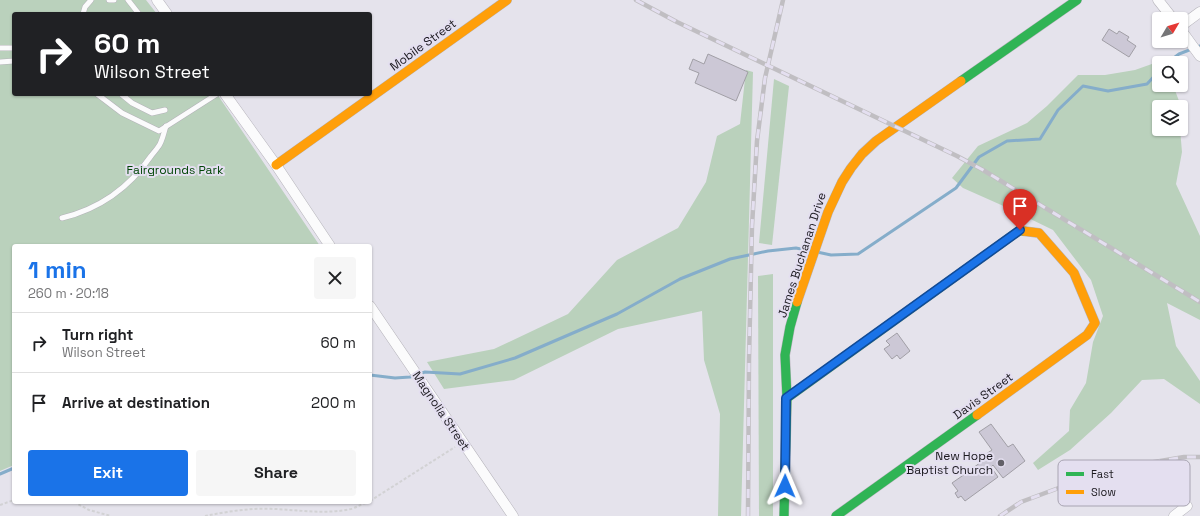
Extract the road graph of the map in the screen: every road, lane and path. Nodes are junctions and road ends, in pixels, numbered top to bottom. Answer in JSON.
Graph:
{"nodes":[{"id":1,"x":91,"y":0,"type":"edge"},
{"id":2,"x":109,"y":0,"type":"edge"},
{"id":3,"x":114,"y":0,"type":"edge"},
{"id":4,"x":128,"y":0,"type":"edge"},
{"id":5,"x":157,"y":0,"type":"edge"},
{"id":6,"x":507,"y":0,"type":"edge"},
{"id":7,"x":1077,"y":0,"type":"edge"},
{"id":8,"x":1158,"y":0,"type":"edge"},
{"id":9,"x":84,"y":12,"type":"edge"},
{"id":10,"x":137,"y":12,"type":"edge"},
{"id":11,"x":166,"y":12,"type":"edge"},
{"id":12,"x":1167,"y":12,"type":"edge"},
{"id":13,"x":1200,"y":12,"type":"edge"},
{"id":14,"x":1188,"y":21,"type":"edge"},
{"id":15,"x":1188,"y":39,"type":"edge"},
{"id":16,"x":0,"y":48,"type":"edge"},
{"id":17,"x":12,"y":48,"type":"edge"},
{"id":18,"x":1200,"y":56,"type":"edge"},
{"id":19,"x":12,"y":61,"type":"edge"},
{"id":20,"x":0,"y":62,"type":"edge"},
{"id":21,"x":100,"y":96,"type":"edge"},
{"id":22,"x":123,"y":96,"type":"edge"},
{"id":23,"x":214,"y":96,"type":"edge"},
{"id":24,"x":225,"y":96,"type":"edge"},
{"id":25,"x":165,"y":110,"type":"dead end"},
{"id":26,"x":166,"y":126,"type":"junction"},
{"id":27,"x":276,"y":165,"type":"junction"},
{"id":28,"x":62,"y":218,"type":"dead end"},
{"id":29,"x":329,"y":244,"type":"edge"},
{"id":30,"x":372,"y":309,"type":"edge"},
{"id":31,"x":786,"y":398,"type":"junction"},
{"id":32,"x":462,"y":442,"type":"junction"},
{"id":33,"x":372,"y":500,"type":"edge"},
{"id":34,"x":12,"y":501,"type":"edge"},
{"id":35,"x":0,"y":504,"type":"edge"},
{"id":36,"x":78,"y":504,"type":"edge"},
{"id":37,"x":364,"y":504,"type":"edge"},
{"id":38,"x":1187,"y":506,"type":"dead end"},
{"id":39,"x":111,"y":516,"type":"edge"},
{"id":40,"x":204,"y":516,"type":"edge"},
{"id":41,"x":513,"y":516,"type":"edge"},
{"id":42,"x":784,"y":516,"type":"edge"},
{"id":43,"x":836,"y":516,"type":"edge"},
{"id":44,"x":1174,"y":516,"type":"edge"}],
"edges":[{"from":1,"to":9,"type":"lane"},
{"from":2,"to":3,"type":"lane"},
{"from":4,"to":10,"type":"lane"},
{"from":5,"to":11,"type":"street"},
{"from":6,"to":27,"type":"street","name":"Mobile Street"},
{"from":7,"to":31,"type":"street","name":"James Buchanan Drive"},
{"from":8,"to":12,"type":"street"},
{"from":13,"to":14,"type":"street"},
{"from":15,"to":18,"type":"street"},
{"from":16,"to":17,"type":"lane"},
{"from":19,"to":20,"type":"lane"},
{"from":21,"to":26,"type":"lane"},
{"from":22,"to":25,"type":"lane"},
{"from":23,"to":26,"type":"lane"},
{"from":24,"to":27,"type":"street"},
{"from":26,"to":28,"type":"lane"},
{"from":27,"to":29,"type":"street"},
{"from":30,"to":32,"type":"street","name":"Magnolia Street"},
{"from":31,"to":42,"type":"street","name":"James Buchanan Drive"},
{"from":31,"to":43,"type":"street","name":"Davis Street"},
{"from":32,"to":33,"type":"path"},
{"from":32,"to":41,"type":"street","name":"Magnolia Street"},
{"from":34,"to":35,"type":"path"},
{"from":36,"to":39,"type":"path"},
{"from":37,"to":40,"type":"path"},
{"from":38,"to":44,"type":"street"}]}
